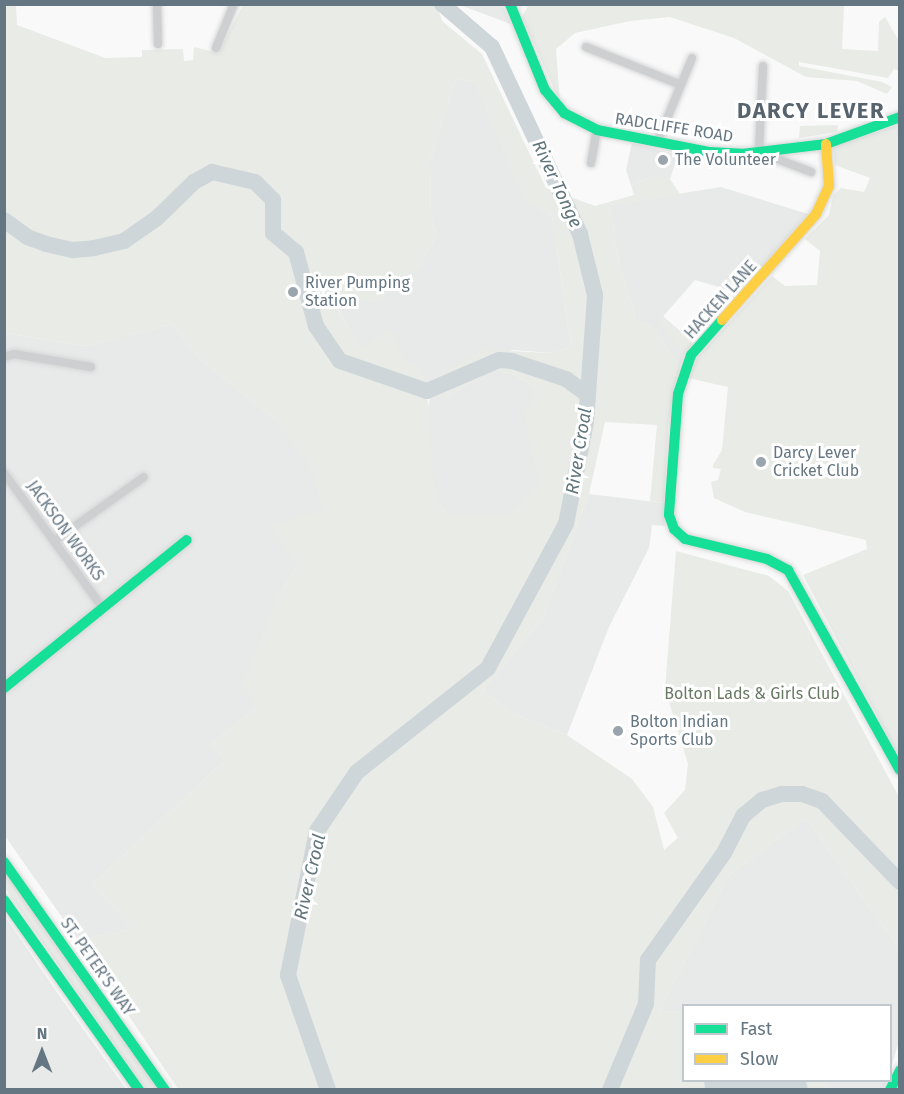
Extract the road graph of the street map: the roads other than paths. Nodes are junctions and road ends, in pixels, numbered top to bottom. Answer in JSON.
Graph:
{"nodes":[{"id":1,"x":157,"y":4,"type":"edge"},
{"id":2,"x":234,"y":4,"type":"edge"},
{"id":3,"x":510,"y":4,"type":"edge"},
{"id":4,"x":158,"y":44,"type":"dead end"},
{"id":5,"x":586,"y":47,"type":"dead end"},
{"id":6,"x":216,"y":48,"type":"dead end"},
{"id":7,"x":692,"y":58,"type":"dead end"},
{"id":8,"x":763,"y":66,"type":"dead end"},
{"id":9,"x":681,"y":85,"type":"junction"},
{"id":10,"x":900,"y":117,"type":"edge"},
{"id":11,"x":597,"y":130,"type":"junction"},
{"id":12,"x":657,"y":143,"type":"junction"},
{"id":13,"x":826,"y":144,"type":"junction"},
{"id":14,"x":759,"y":152,"type":"junction"},
{"id":15,"x":591,"y":163,"type":"dead end"},
{"id":16,"x":811,"y":172,"type":"dead end"},
{"id":17,"x":4,"y":357,"type":"edge"},
{"id":18,"x":91,"y":367,"type":"dead end"},
{"id":19,"x":4,"y":473,"type":"edge"},
{"id":20,"x":144,"y":477,"type":"dead end"},
{"id":21,"x":187,"y":540,"type":"dead end"},
{"id":22,"x":54,"y":541,"type":"junction"},
{"id":23,"x":102,"y":607,"type":"junction"},
{"id":24,"x":4,"y":688,"type":"edge"},
{"id":25,"x":900,"y":770,"type":"edge"},
{"id":26,"x":4,"y":862,"type":"edge"},
{"id":27,"x":4,"y":900,"type":"edge"},
{"id":28,"x":900,"y":1070,"type":"edge"},
{"id":29,"x":139,"y":1089,"type":"edge"},
{"id":30,"x":165,"y":1089,"type":"edge"},
{"id":31,"x":890,"y":1089,"type":"edge"}],
"edges":[{"from":1,"to":4,"type":"street"},
{"from":2,"to":6,"type":"street"},
{"from":3,"to":11,"type":"main road","name":"RADCLIFFE ROAD"},
{"from":5,"to":9,"type":"street"},
{"from":7,"to":9,"type":"street"},
{"from":8,"to":14,"type":"street"},
{"from":9,"to":12,"type":"street"},
{"from":10,"to":13,"type":"main road","name":"RADCLIFFE ROAD"},
{"from":11,"to":12,"type":"main road","name":"RADCLIFFE ROAD"},
{"from":11,"to":15,"type":"street"},
{"from":12,"to":14,"type":"main road","name":"RADCLIFFE ROAD"},
{"from":13,"to":14,"type":"main road","name":"RADCLIFFE ROAD"},
{"from":13,"to":25,"type":"main road","name":"HACKEN LANE"},
{"from":14,"to":16,"type":"street"},
{"from":17,"to":18,"type":"street"},
{"from":19,"to":22,"type":"street","name":"JACKSON WORKS"},
{"from":20,"to":22,"type":"street"},
{"from":21,"to":23,"type":"main road","name":"JACKSON WORKS"},
{"from":22,"to":23,"type":"street","name":"JACKSON WORKS"},
{"from":23,"to":24,"type":"main road","name":"JACKSON WORKS"},
{"from":26,"to":30,"type":"main road","name":"ST. PETER'S WAY"},
{"from":27,"to":29,"type":"main road"},
{"from":28,"to":31,"type":"main road"}]}
